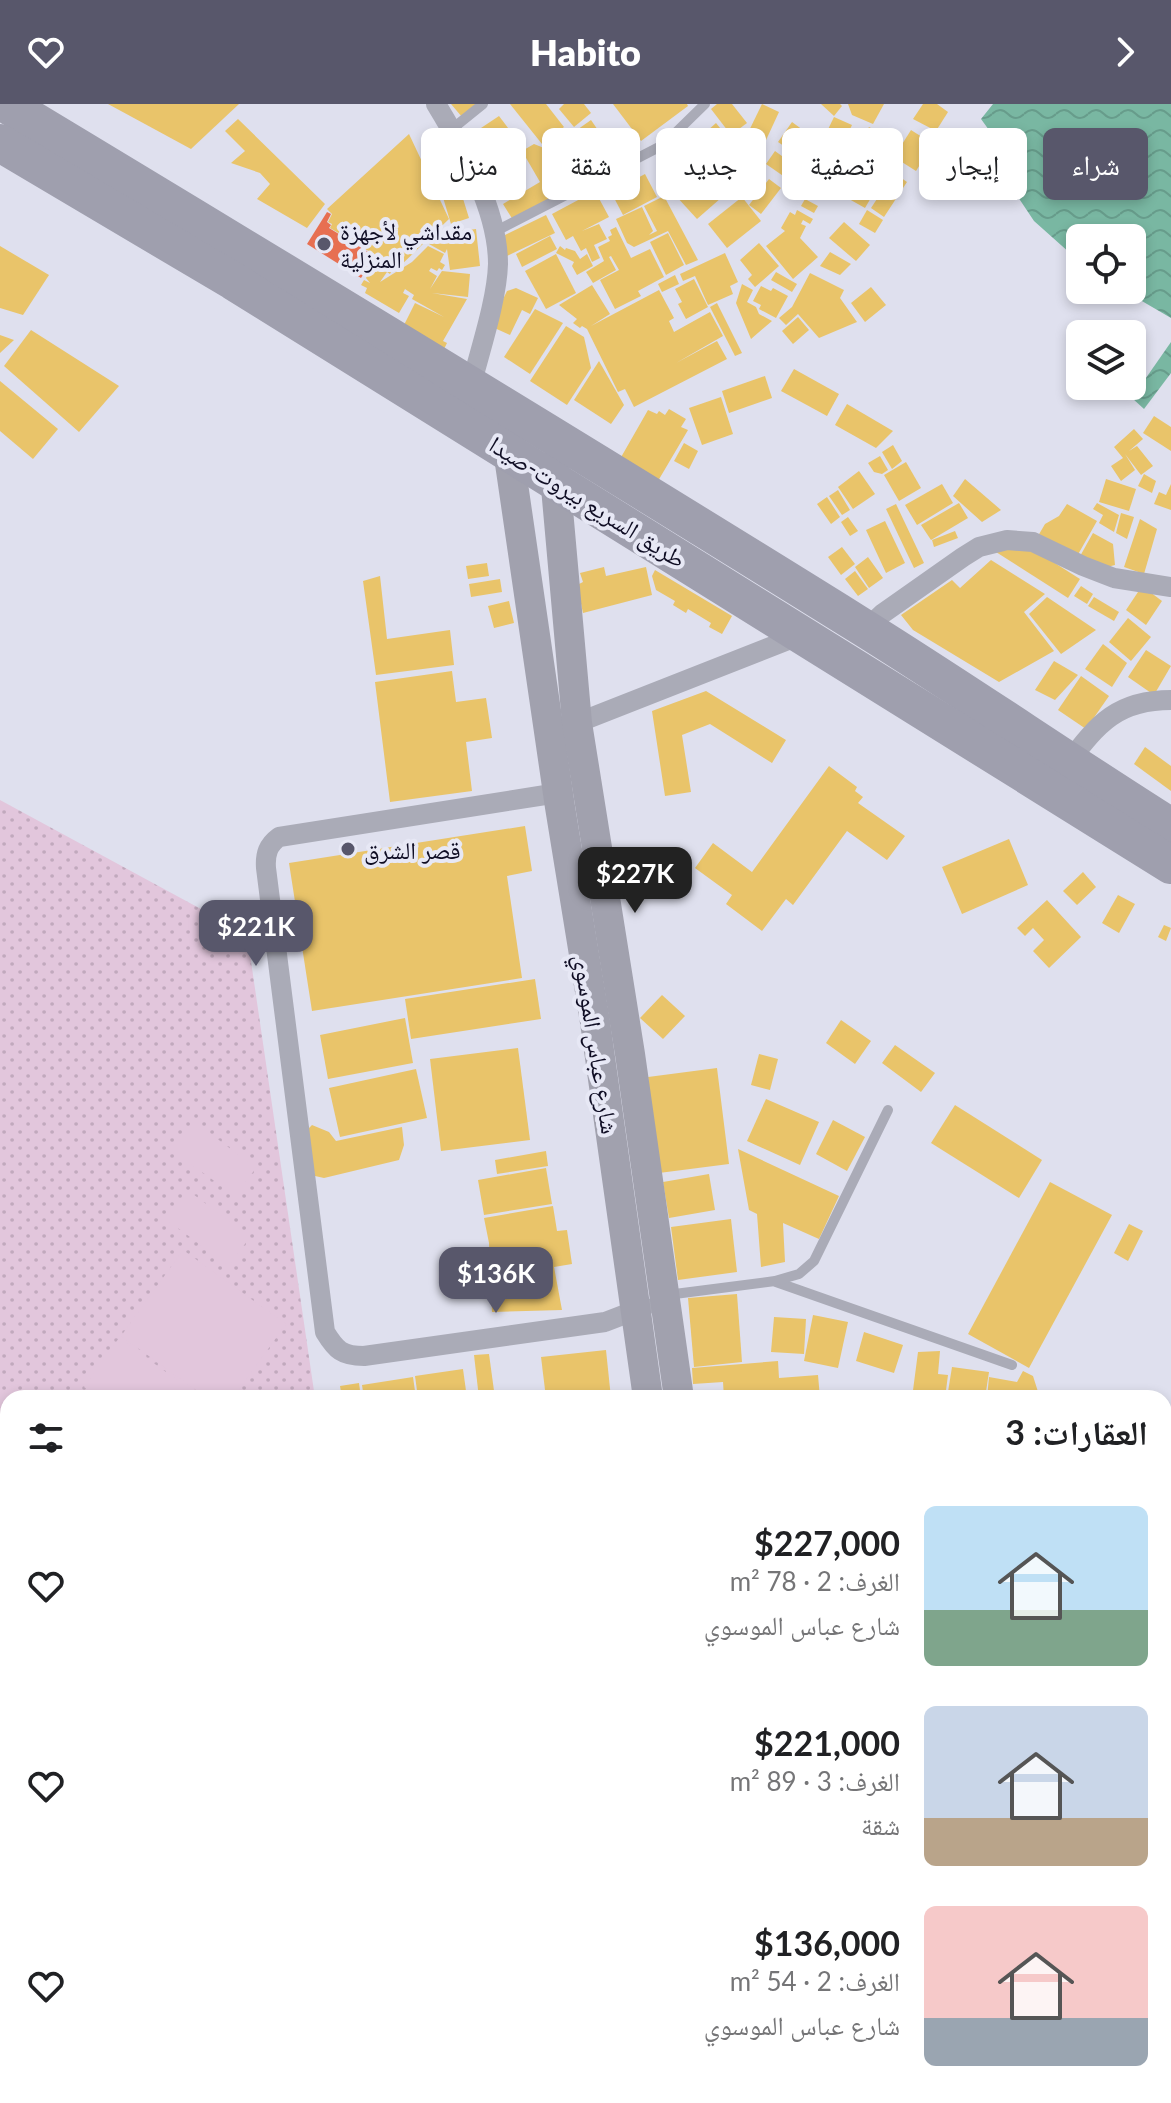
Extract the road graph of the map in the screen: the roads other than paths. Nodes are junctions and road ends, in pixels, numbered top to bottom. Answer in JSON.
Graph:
{"nodes":[{"id":1,"x":436,"y":104,"type":"edge"},
{"id":2,"x":483,"y":104,"type":"edge"},
{"id":3,"x":705,"y":104,"type":"edge"},
{"id":4,"x":451,"y":128,"type":"edge"},
{"id":5,"x":453,"y":128,"type":"edge"},
{"id":6,"x":13,"y":131,"type":"edge"},
{"id":7,"x":484,"y":200,"type":"edge"},
{"id":8,"x":496,"y":231,"type":"junction"},
{"id":9,"x":471,"y":386,"type":"junction"},
{"id":10,"x":503,"y":406,"type":"junction"},
{"id":11,"x":551,"y":436,"type":"junction"},
{"id":12,"x":508,"y":451,"type":"junction"},
{"id":13,"x":556,"y":482,"type":"junction"},
{"id":14,"x":1171,"y":587,"type":"edge"},
{"id":15,"x":866,"y":629,"type":"junction"},
{"id":16,"x":801,"y":635,"type":"junction"},
{"id":17,"x":1171,"y":700,"type":"edge"},
{"id":18,"x":577,"y":723,"type":"junction"},
{"id":19,"x":1068,"y":763,"type":"junction"},
{"id":20,"x":558,"y":793,"type":"junction"},
{"id":21,"x":1171,"y":827,"type":"edge"},
{"id":22,"x":1171,"y":865,"type":"edge"},
{"id":23,"x":888,"y":1110,"type":"dead end"},
{"id":24,"x":775,"y":1281,"type":"junction"},
{"id":25,"x":665,"y":1296,"type":"junction"},
{"id":26,"x":637,"y":1311,"type":"junction"},
{"id":27,"x":1012,"y":1365,"type":"dead end"},
{"id":28,"x":647,"y":1390,"type":"edge"},
{"id":29,"x":678,"y":1390,"type":"edge"}],
"edges":[{"from":1,"to":4,"type":"street"},
{"from":2,"to":5,"type":"lane"},
{"from":3,"to":8,"type":"lane"},
{"from":6,"to":9,"type":"highway","name":"طريق السريع بيروت-صيدا"},
{"from":6,"to":12,"type":"highway","name":"طريق السريع بيروت-صيدا"},
{"from":7,"to":8,"type":"street"},
{"from":8,"to":9,"type":"street"},
{"from":9,"to":10,"type":"highway","name":"طريق السريع بيروت-صيدا"},
{"from":10,"to":11,"type":"highway","name":"طريق السريع بيروت-صيدا"},
{"from":10,"to":12,"type":"street","name":"شارع عباس الموسوي"},
{"from":11,"to":13,"type":"street","name":"شارع عباس الموسوي"},
{"from":11,"to":15,"type":"highway","name":"طريق السريع بيروت-صيدا"},
{"from":12,"to":13,"type":"highway","name":"طريق السريع بيروت-صيدا"},
{"from":12,"to":20,"type":"street","name":"شارع عباس الموسوي"},
{"from":13,"to":16,"type":"highway","name":"طريق السريع بيروت-صيدا"},
{"from":13,"to":18,"type":"street","name":"شارع عباس الموسوي"},
{"from":14,"to":15,"type":"street"},
{"from":15,"to":19,"type":"highway","name":"طريق السريع بيروت-صيدا"},
{"from":16,"to":18,"type":"street"},
{"from":16,"to":22,"type":"highway","name":"طريق السريع بيروت-صيدا"},
{"from":17,"to":19,"type":"street"},
{"from":18,"to":25,"type":"street","name":"شارع عباس الموسوي"},
{"from":19,"to":21,"type":"highway","name":"طريق السريع بيروت-صيدا"},
{"from":20,"to":26,"type":"street","name":"شارع عباس الموسوي"},
{"from":20,"to":26,"type":"street"},
{"from":23,"to":24,"type":"lane"},
{"from":24,"to":25,"type":"lane"},
{"from":24,"to":27,"type":"lane"},
{"from":25,"to":26,"type":"street"},
{"from":25,"to":29,"type":"street","name":"شارع عباس الموسوي"},
{"from":26,"to":28,"type":"street","name":"شارع عباس الموسوي"}]}
